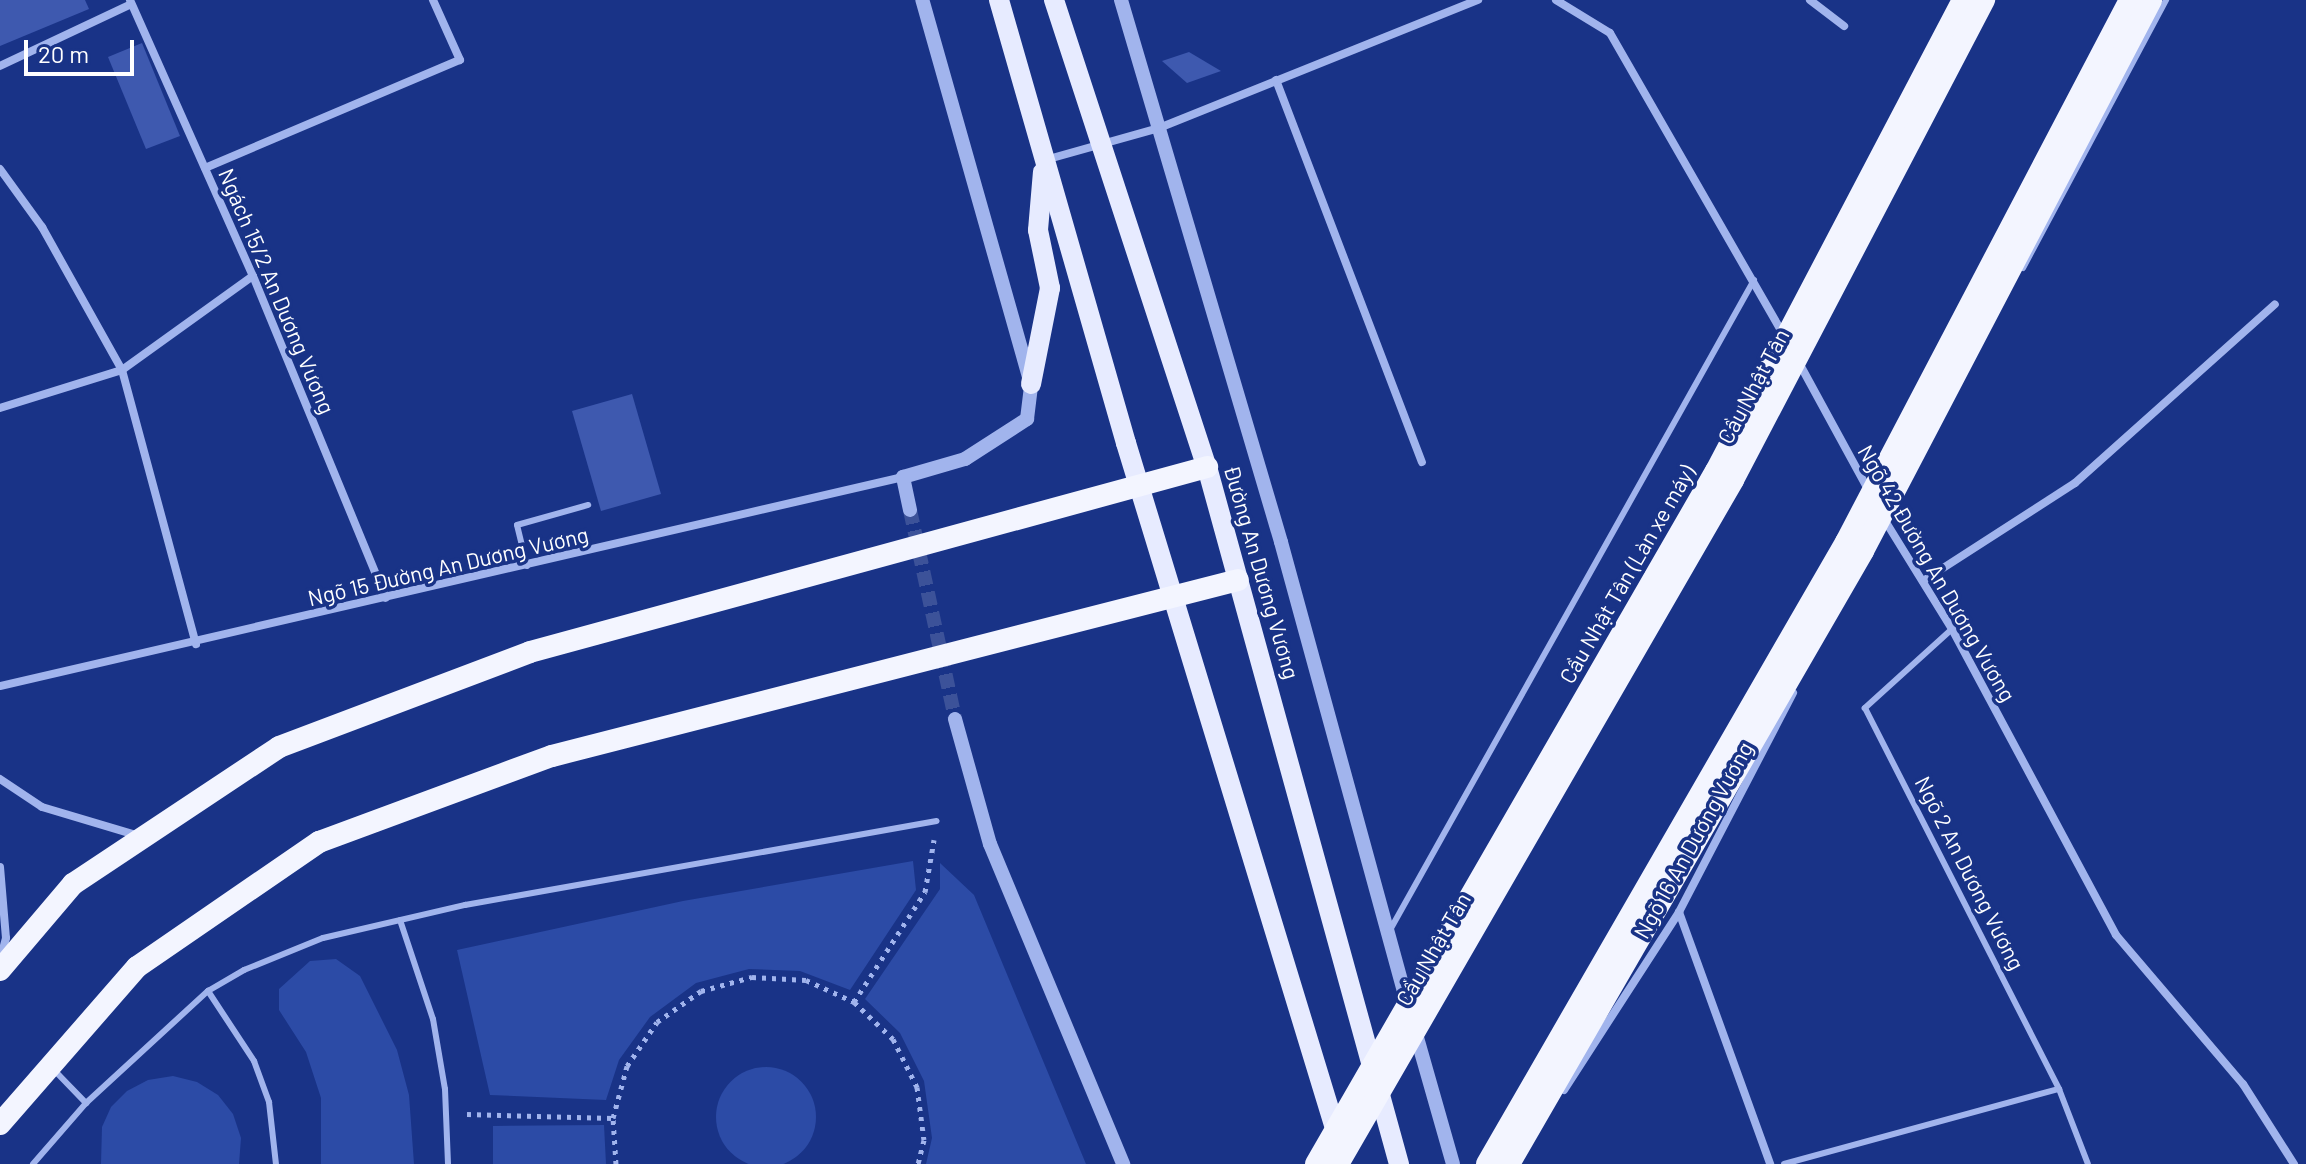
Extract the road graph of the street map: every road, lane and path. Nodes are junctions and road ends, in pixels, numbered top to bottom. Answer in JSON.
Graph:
{"nodes":[{"id":1,"x":433,"y":0,"type":"edge"},
{"id":2,"x":922,"y":0,"type":"edge"},
{"id":3,"x":999,"y":0,"type":"edge"},
{"id":4,"x":1054,"y":0,"type":"edge"},
{"id":5,"x":1121,"y":0,"type":"edge"},
{"id":6,"x":1478,"y":0,"type":"edge"},
{"id":7,"x":1556,"y":0,"type":"edge"},
{"id":8,"x":1810,"y":0,"type":"edge"},
{"id":9,"x":1963,"y":0,"type":"edge"},
{"id":10,"x":1984,"y":0,"type":"edge"},
{"id":11,"x":2130,"y":0,"type":"edge"},
{"id":12,"x":2151,"y":0,"type":"edge"},
{"id":13,"x":2166,"y":0,"type":"edge"},
{"id":14,"x":130,"y":2,"type":"edge"},
{"id":15,"x":1844,"y":26,"type":"dead end"},
{"id":16,"x":0,"y":66,"type":"edge"},
{"id":17,"x":1276,"y":80,"type":"junction"},
{"id":18,"x":1159,"y":128,"type":"junction"},
{"id":19,"x":1102,"y":143,"type":"junction"},
{"id":20,"x":1044,"y":160,"type":"junction"},
{"id":21,"x":205,"y":168,"type":"junction"},
{"id":22,"x":0,"y":169,"type":"edge"},
{"id":23,"x":253,"y":276,"type":"junction"},
{"id":24,"x":1754,"y":280,"type":"junction"},
{"id":25,"x":2275,"y":304,"type":"dead end"},
{"id":26,"x":122,"y":370,"type":"junction"},
{"id":27,"x":1031,"y":384,"type":"junction"},
{"id":28,"x":0,"y":408,"type":"edge"},
{"id":29,"x":1422,"y":462,"type":"dead end"},
{"id":30,"x":1207,"y":467,"type":"junction"},
{"id":31,"x":903,"y":477,"type":"junction"},
{"id":32,"x":1140,"y":485,"type":"junction"},
{"id":33,"x":588,"y":505,"type":"dead end"},
{"id":34,"x":910,"y":510,"type":"tunnel mouth"},
{"id":35,"x":1886,"y":524,"type":"junction"},
{"id":36,"x":527,"y":566,"type":"junction"},
{"id":37,"x":1238,"y":580,"type":"junction"},
{"id":38,"x":1923,"y":581,"type":"junction"},
{"id":39,"x":386,"y":598,"type":"junction"},
{"id":40,"x":1176,"y":599,"type":"junction"},
{"id":41,"x":1952,"y":629,"type":"junction"},
{"id":42,"x":196,"y":644,"type":"junction"},
{"id":43,"x":0,"y":686,"type":"edge"},
{"id":44,"x":955,"y":719,"type":"tunnel mouth"},
{"id":45,"x":0,"y":779,"type":"edge"},
{"id":46,"x":937,"y":821,"type":"joint"},
{"id":47,"x":143,"y":838,"type":"junction"},
{"id":48,"x":0,"y":867,"type":"edge"},
{"id":49,"x":1679,"y":912,"type":"junction"},
{"id":50,"x":400,"y":920,"type":"junction"},
{"id":51,"x":1387,"y":935,"type":"junction"},
{"id":52,"x":0,"y":963,"type":"edge"},
{"id":53,"x":0,"y":970,"type":"edge"},
{"id":54,"x":208,"y":991,"type":"junction"},
{"id":55,"x":854,"y":1002,"type":"junction"},
{"id":56,"x":50,"y":1066,"type":"junction"},
{"id":57,"x":2059,"y":1089,"type":"junction"},
{"id":58,"x":86,"y":1103,"type":"junction"},
{"id":59,"x":446,"y":1114,"type":"junction"},
{"id":60,"x":613,"y":1118,"type":"junction"},
{"id":61,"x":0,"y":1124,"type":"edge"},
{"id":62,"x":33,"y":1164,"type":"edge"},
{"id":63,"x":276,"y":1164,"type":"edge"},
{"id":64,"x":448,"y":1164,"type":"edge"},
{"id":65,"x":616,"y":1164,"type":"edge"},
{"id":66,"x":918,"y":1164,"type":"edge"},
{"id":67,"x":1123,"y":1164,"type":"edge"},
{"id":68,"x":1316,"y":1164,"type":"edge"},
{"id":69,"x":1338,"y":1164,"type":"edge"},
{"id":70,"x":1346,"y":1164,"type":"edge"},
{"id":71,"x":1399,"y":1164,"type":"edge"},
{"id":72,"x":1453,"y":1164,"type":"edge"},
{"id":73,"x":1487,"y":1164,"type":"edge"},
{"id":74,"x":1509,"y":1164,"type":"edge"},
{"id":75,"x":1516,"y":1164,"type":"edge"},
{"id":76,"x":1770,"y":1164,"type":"edge"},
{"id":77,"x":1784,"y":1164,"type":"edge"},
{"id":78,"x":2088,"y":1164,"type":"edge"},
{"id":79,"x":2294,"y":1164,"type":"edge"}],
"edges":[{"from":1,"to":21,"type":"street"},
{"from":2,"to":27,"type":"street"},
{"from":3,"to":20,"type":"main road"},
{"from":4,"to":19,"type":"main road","name":"Đường An Dương Vương"},
{"from":5,"to":18,"type":"street","name":"Đường An Dương Vương"},
{"from":6,"to":17,"type":"street"},
{"from":7,"to":24,"type":"street","name":"Ngõ 42 Đường An Dương Vương"},
{"from":8,"to":15,"type":"street"},
{"from":9,"to":68,"type":"highway","name":"Cầu Nhật Tân (Làn xe máy)"},
{"from":10,"to":69,"type":"highway","name":"Cầu Nhật Tân"},
{"from":11,"to":73,"type":"highway"},
{"from":12,"to":74,"type":"highway"},
{"from":13,"to":35,"type":"lane"},
{"from":14,"to":16,"type":"street"},
{"from":14,"to":21,"type":"street","name":"Ngách 15/2 An Dương Vương"},
{"from":17,"to":18,"type":"street"},
{"from":17,"to":29,"type":"street"},
{"from":18,"to":19,"type":"street"},
{"from":18,"to":51,"type":"street","name":"Đường An Dương Vương"},
{"from":19,"to":20,"type":"street"},
{"from":19,"to":30,"type":"main road","name":"Đường An Dương Vương"},
{"from":20,"to":27,"type":"main road"},
{"from":20,"to":32,"type":"main road"},
{"from":21,"to":23,"type":"street","name":"Ngách 15/2 An Dương Vương"},
{"from":22,"to":26,"type":"street"},
{"from":23,"to":26,"type":"street"},
{"from":23,"to":39,"type":"street","name":"Ngách 15/2 An Dương Vương"},
{"from":24,"to":35,"type":"street","name":"Ngõ 42 Đường An Dương Vương"},
{"from":24,"to":51,"type":"lane"},
{"from":25,"to":38,"type":"street"},
{"from":26,"to":28,"type":"street"},
{"from":26,"to":42,"type":"street"},
{"from":27,"to":31,"type":"street"},
{"from":30,"to":32,"type":"highway"},
{"from":30,"to":37,"type":"main road","name":"Đường An Dương Vương"},
{"from":31,"to":34,"type":"street"},
{"from":31,"to":36,"type":"street","name":"Ngõ 15 Đường An Dương Vương"},
{"from":32,"to":40,"type":"main road"},
{"from":32,"to":47,"type":"highway"},
{"from":33,"to":36,"type":"lane"},
{"from":35,"to":38,"type":"street","name":"Ngõ 42 Đường An Dương Vương"},
{"from":35,"to":49,"type":"street","name":"Ngõ 16 An Dương Vương"},
{"from":36,"to":39,"type":"street","name":"Ngõ 15 Đường An Dương Vương"},
{"from":37,"to":40,"type":"highway"},
{"from":37,"to":71,"type":"main road","name":"Đường An Dương Vương"},
{"from":38,"to":41,"type":"street","name":"Ngõ 42 Đường An Dương Vương"},
{"from":39,"to":42,"type":"street","name":"Ngõ 15 Đường An Dương Vương"},
{"from":40,"to":56,"type":"highway"},
{"from":40,"to":70,"type":"main road"},
{"from":41,"to":57,"type":"lane","name":"Ngõ 2 An Dương Vương"},
{"from":41,"to":79,"type":"street","name":"Ngõ 42 Đường An Dương Vương"},
{"from":42,"to":43,"type":"street","name":"Ngõ 15 Đường An Dương Vương"},
{"from":44,"to":67,"type":"street"},
{"from":45,"to":47,"type":"street"},
{"from":46,"to":50,"type":"lane"},
{"from":46,"to":55,"type":"path"},
{"from":47,"to":53,"type":"highway"},
{"from":48,"to":52,"type":"street"},
{"from":49,"to":75,"type":"street","name":"Ngõ 16 An Dương Vương"},
{"from":49,"to":76,"type":"street"},
{"from":50,"to":54,"type":"lane"},
{"from":50,"to":59,"type":"lane"},
{"from":51,"to":72,"type":"street","name":"Đường An Dương Vương"},
{"from":54,"to":58,"type":"lane"},
{"from":54,"to":63,"type":"lane"},
{"from":55,"to":60,"type":"path"},
{"from":55,"to":66,"type":"path"},
{"from":56,"to":58,"type":"lane"},
{"from":56,"to":61,"type":"highway"},
{"from":57,"to":77,"type":"lane"},
{"from":57,"to":78,"type":"lane","name":"Ngõ 2 An Dương Vương"},
{"from":58,"to":62,"type":"lane"},
{"from":59,"to":60,"type":"path"},
{"from":59,"to":64,"type":"lane"},
{"from":60,"to":65,"type":"path"}]}
